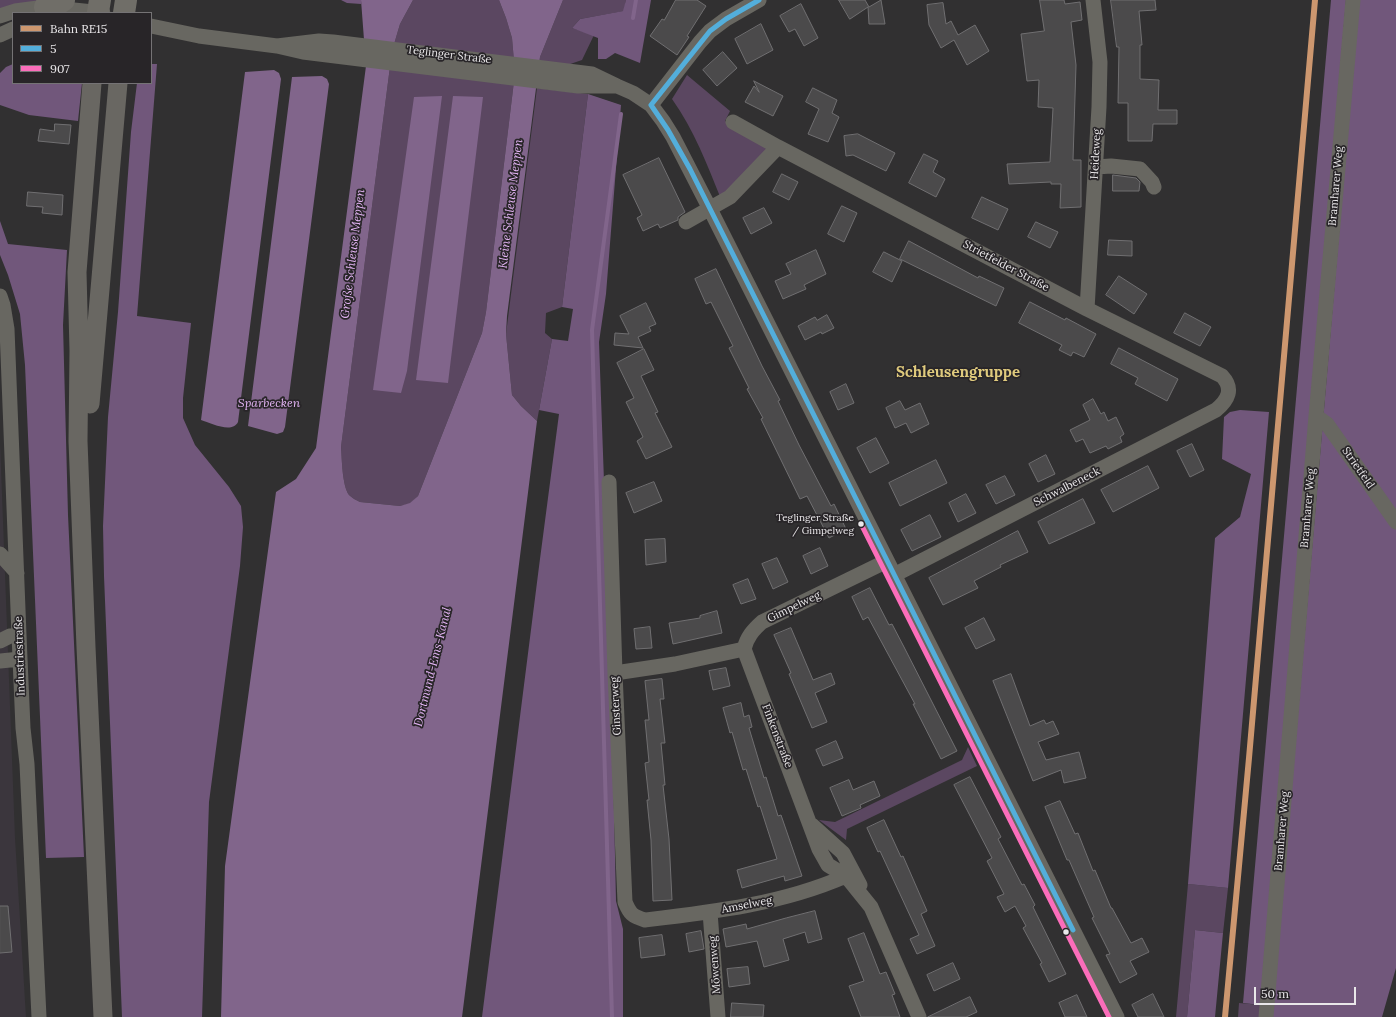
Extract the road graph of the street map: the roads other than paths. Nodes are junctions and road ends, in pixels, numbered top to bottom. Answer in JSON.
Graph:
{"nodes":[{"id":1,"x":126,"y":0,"type":"edge"},
{"id":2,"x":759,"y":0,"type":"edge"},
{"id":3,"x":1093,"y":0,"type":"edge"},
{"id":4,"x":1353,"y":0,"type":"edge"},
{"id":5,"x":55,"y":3,"type":"edge"},
{"id":6,"x":100,"y":10,"type":"edge"},
{"id":7,"x":12,"y":12,"type":"edge"},
{"id":8,"x":13,"y":12,"type":"edge"},
{"id":9,"x":124,"y":12,"type":"edge"},
{"id":10,"x":0,"y":16,"type":"edge"},
{"id":11,"x":152,"y":26,"type":"edge"},
{"id":12,"x":12,"y":29,"type":"edge"},
{"id":13,"x":0,"y":35,"type":"edge"},
{"id":14,"x":199,"y":36,"type":"junction"},
{"id":15,"x":152,"y":37,"type":"edge"},
{"id":16,"x":277,"y":46,"type":"junction"},
{"id":17,"x":92,"y":84,"type":"edge"},
{"id":18,"x":118,"y":84,"type":"edge"},
{"id":19,"x":617,"y":86,"type":"junction"},
{"id":20,"x":651,"y":105,"type":"junction"},
{"id":21,"x":733,"y":122,"type":"dead end"},
{"id":22,"x":778,"y":147,"type":"junction"},
{"id":23,"x":1096,"y":167,"type":"junction"},
{"id":24,"x":1154,"y":187,"type":"dead end"},
{"id":25,"x":710,"y":209,"type":"junction"},
{"id":26,"x":686,"y":222,"type":"dead end"},
{"id":27,"x":0,"y":296,"type":"edge"},
{"id":28,"x":1087,"y":309,"type":"junction"},
{"id":29,"x":1229,"y":389,"type":"joint"},
{"id":30,"x":5,"y":392,"type":"edge"},
{"id":31,"x":1316,"y":416,"type":"junction"},
{"id":32,"x":608,"y":482,"type":"dead end"},
{"id":33,"x":1396,"y":522,"type":"edge"},
{"id":34,"x":82,"y":535,"type":"junction"},
{"id":35,"x":0,"y":554,"type":"edge"},
{"id":36,"x":887,"y":562,"type":"junction"},
{"id":37,"x":17,"y":574,"type":"junction"},
{"id":38,"x":894,"y":575,"type":"junction"},
{"id":39,"x":19,"y":635,"type":"junction"},
{"id":40,"x":0,"y":641,"type":"edge"},
{"id":41,"x":744,"y":649,"type":"junction"},
{"id":42,"x":20,"y":659,"type":"junction"},
{"id":43,"x":0,"y":661,"type":"edge"},
{"id":44,"x":615,"y":673,"type":"junction"},
{"id":45,"x":809,"y":823,"type":"junction"},
{"id":46,"x":846,"y":876,"type":"junction"},
{"id":47,"x":871,"y":906,"type":"junction"},
{"id":48,"x":710,"y":912,"type":"junction"},
{"id":49,"x":645,"y":920,"type":"joint"},
{"id":50,"x":39,"y":1017,"type":"edge"},
{"id":51,"x":103,"y":1017,"type":"edge"},
{"id":52,"x":718,"y":1017,"type":"edge"},
{"id":53,"x":920,"y":1017,"type":"edge"},
{"id":54,"x":1117,"y":1017,"type":"edge"},
{"id":55,"x":1266,"y":1017,"type":"edge"}],
"edges":[{"from":1,"to":9,"type":"highway"},
{"from":2,"to":20,"type":"street"},
{"from":3,"to":23,"type":"street","name":"Heideweg"},
{"from":4,"to":31,"type":"street","name":"Bramharer Weg"},
{"from":5,"to":6,"type":"street"},
{"from":5,"to":8,"type":"street"},
{"from":7,"to":10,"type":"street"},
{"from":11,"to":14,"type":"street","name":"Teglinger Straße"},
{"from":12,"to":13,"type":"street"},
{"from":14,"to":15,"type":"street","name":"Teglinger Straße"},
{"from":14,"to":16,"type":"street","name":"Teglinger Straße"},
{"from":16,"to":19,"type":"street","name":"Teglinger Straße"},
{"from":16,"to":19,"type":"street","name":"Teglinger Straße"},
{"from":17,"to":34,"type":"main road"},
{"from":18,"to":34,"type":"main road"},
{"from":19,"to":20,"type":"street","name":"Teglinger Straße"},
{"from":20,"to":25,"type":"street","name":"Teglinger Straße"},
{"from":21,"to":22,"type":"street","name":"Strietfelder Straße"},
{"from":22,"to":25,"type":"street"},
{"from":22,"to":28,"type":"street","name":"Strietfelder Straße"},
{"from":23,"to":24,"type":"street"},
{"from":23,"to":28,"type":"street","name":"Heideweg"},
{"from":25,"to":26,"type":"street"},
{"from":25,"to":36,"type":"street","name":"Teglinger Straße"},
{"from":27,"to":30,"type":"street","name":"Industriestraße"},
{"from":28,"to":29,"type":"street","name":"Strietfelder Straße"},
{"from":29,"to":38,"type":"street","name":"Schwalbeneck"},
{"from":30,"to":37,"type":"street","name":"Industriestraße"},
{"from":31,"to":33,"type":"street","name":"Strietfeld"},
{"from":31,"to":55,"type":"street","name":"Bramharer Weg"},
{"from":32,"to":44,"type":"street","name":"Ginsterweg"},
{"from":34,"to":51,"type":"main road"},
{"from":35,"to":37,"type":"street"},
{"from":36,"to":38,"type":"street","name":"Teglinger Straße"},
{"from":36,"to":41,"type":"street","name":"Gimpelweg"},
{"from":37,"to":39,"type":"street","name":"Industriestraße"},
{"from":38,"to":54,"type":"street","name":"Teglinger Straße"},
{"from":39,"to":40,"type":"street"},
{"from":39,"to":42,"type":"street","name":"Industriestraße"},
{"from":41,"to":44,"type":"street"},
{"from":41,"to":45,"type":"street","name":"Finkenstraße"},
{"from":42,"to":43,"type":"street"},
{"from":42,"to":50,"type":"street","name":"Industriestraße"},
{"from":44,"to":49,"type":"street","name":"Ginsterweg"},
{"from":45,"to":46,"type":"street","name":"Finkenstraße"},
{"from":45,"to":47,"type":"street","name":"Finkenstraße"},
{"from":46,"to":47,"type":"street","name":"Finkenstraße"},
{"from":46,"to":48,"type":"street","name":"Amselweg"},
{"from":47,"to":53,"type":"street","name":"Finkenstraße"},
{"from":48,"to":49,"type":"street","name":"Amselweg"},
{"from":48,"to":52,"type":"street","name":"Möwenweg"}]}
